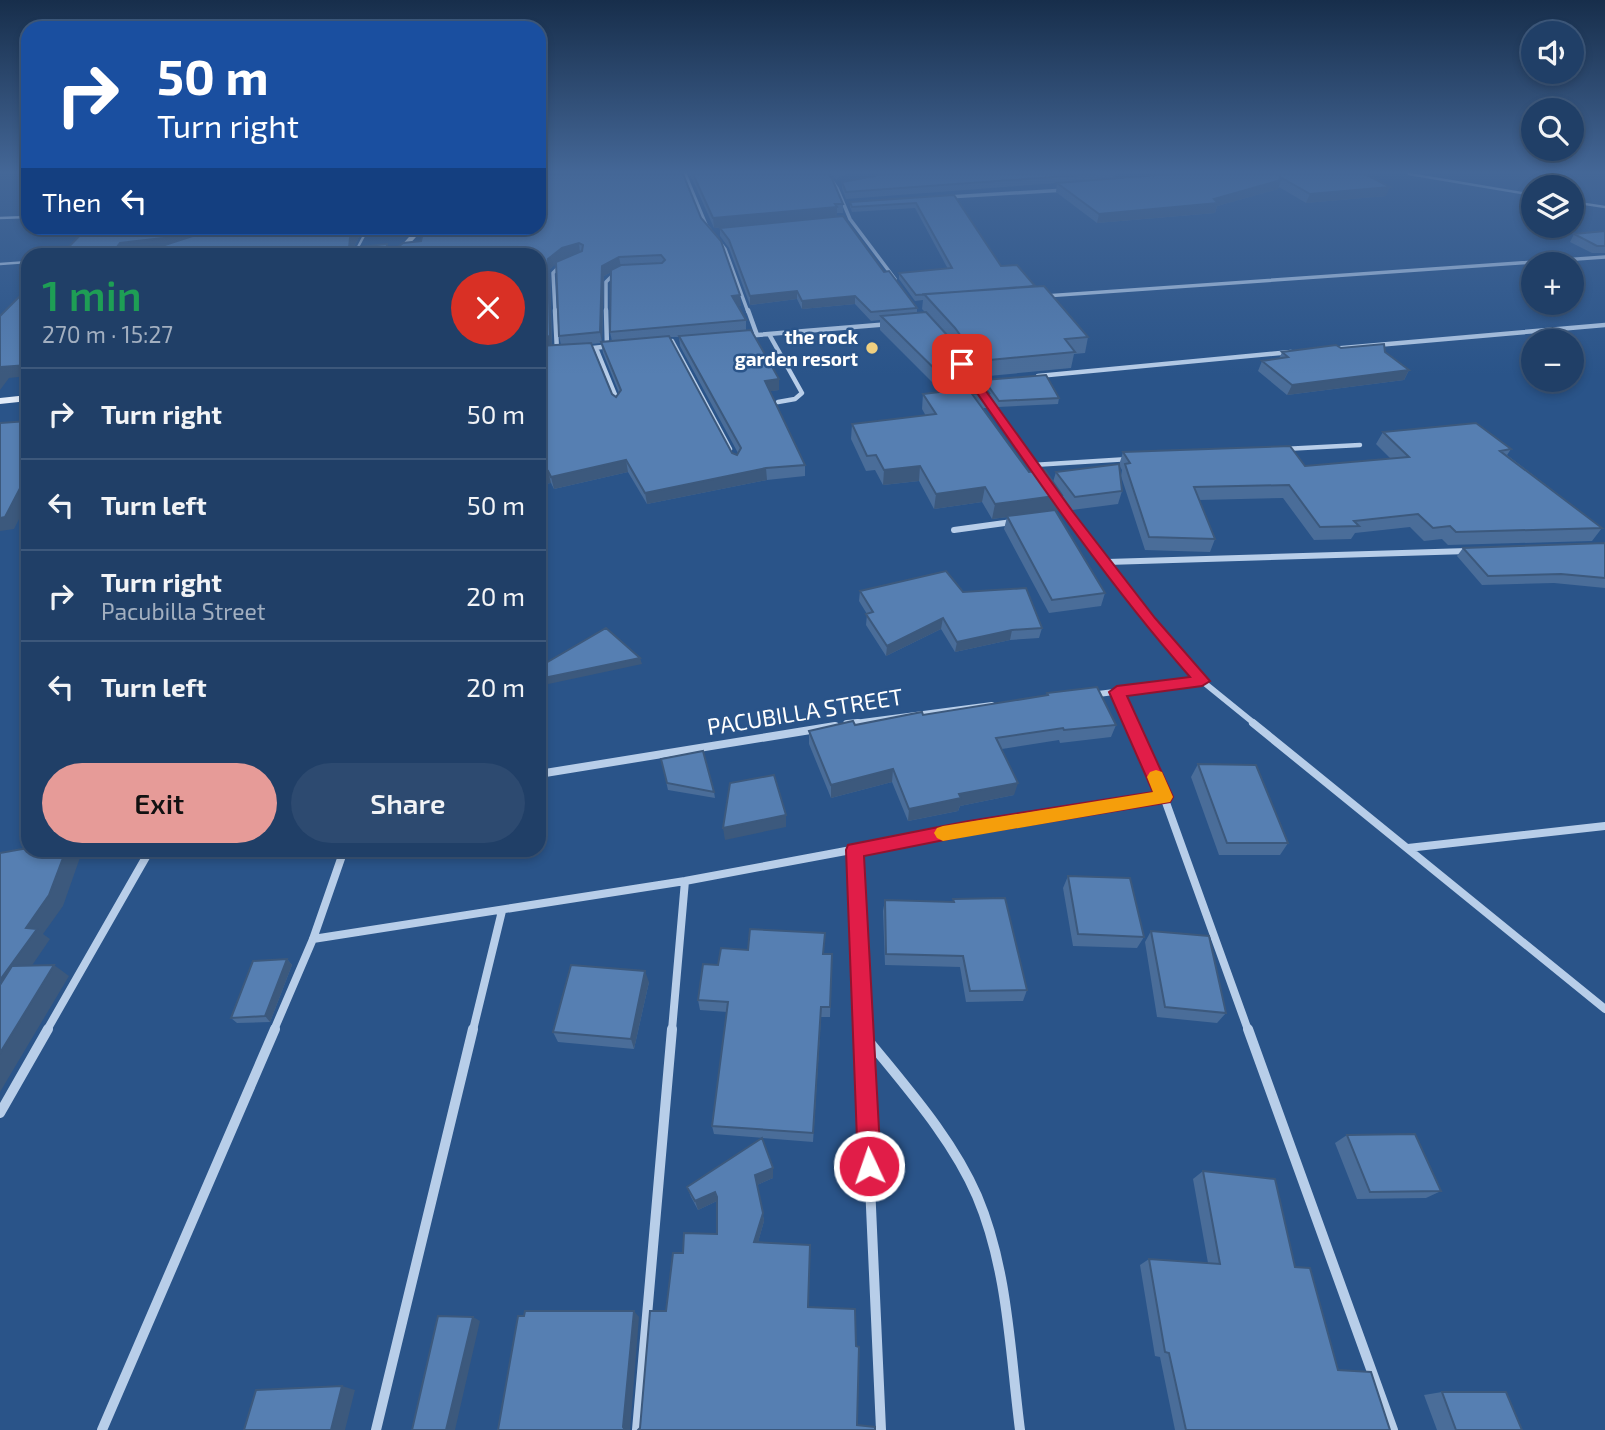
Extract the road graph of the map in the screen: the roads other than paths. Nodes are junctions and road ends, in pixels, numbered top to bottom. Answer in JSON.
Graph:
{"nodes":[{"id":1,"x":362,"y":241,"type":"edge"},
{"id":2,"x":718,"y":241,"type":"edge"},
{"id":3,"x":865,"y":241,"type":"edge"},
{"id":4,"x":358,"y":248,"type":"edge"},
{"id":5,"x":1605,"y":257,"type":"edge"},
{"id":6,"x":572,"y":259,"type":"edge"},
{"id":7,"x":21,"y":262,"type":"edge"},
{"id":8,"x":0,"y":264,"type":"edge"},
{"id":9,"x":621,"y":271,"type":"edge"},
{"id":10,"x":898,"y":284,"type":"edge"},
{"id":11,"x":1032,"y":297,"type":"edge"},
{"id":12,"x":898,"y":323,"type":"edge"},
{"id":13,"x":1605,"y":325,"type":"edge"},
{"id":14,"x":769,"y":334,"type":"junction"},
{"id":15,"x":757,"y":335,"type":"junction"},
{"id":16,"x":732,"y":336,"type":"edge"},
{"id":17,"x":684,"y":340,"type":"edge"},
{"id":18,"x":672,"y":341,"type":"junction"},
{"id":19,"x":659,"y":342,"type":"edge"},
{"id":20,"x":620,"y":345,"type":"edge"},
{"id":21,"x":607,"y":346,"type":"junction"},
{"id":22,"x":596,"y":348,"type":"junction"},
{"id":23,"x":583,"y":349,"type":"edge"},
{"id":24,"x":1320,"y":349,"type":"edge"},
{"id":25,"x":570,"y":350,"type":"edge"},
{"id":26,"x":557,"y":351,"type":"junction"},
{"id":27,"x":548,"y":352,"type":"edge"},
{"id":28,"x":1293,"y":352,"type":"edge"},
{"id":29,"x":1027,"y":377,"type":"edge"},
{"id":30,"x":975,"y":382,"type":"edge"},
{"id":31,"x":21,"y":399,"type":"edge"},
{"id":32,"x":0,"y":401,"type":"edge"},
{"id":33,"x":778,"y":402,"type":"edge"},
{"id":34,"x":618,"y":403,"type":"edge"},
{"id":35,"x":1360,"y":445,"type":"dead end"},
{"id":36,"x":1282,"y":449,"type":"edge"},
{"id":37,"x":1136,"y":459,"type":"edge"},
{"id":38,"x":737,"y":462,"type":"edge"},
{"id":39,"x":1033,"y":465,"type":"junction"},
{"id":40,"x":1068,"y":515,"type":"junction"},
{"id":41,"x":1055,"y":517,"type":"edge"},
{"id":42,"x":1017,"y":522,"type":"edge"},
{"id":43,"x":954,"y":530,"type":"dead end"},
{"id":44,"x":1473,"y":551,"type":"edge"},
{"id":45,"x":1107,"y":562,"type":"junction"},
{"id":46,"x":1202,"y":681,"type":"junction"},
{"id":47,"x":1117,"y":692,"type":"junction"},
{"id":48,"x":1077,"y":696,"type":"edge"},
{"id":49,"x":998,"y":704,"type":"edge"},
{"id":50,"x":546,"y":773,"type":"edge"},
{"id":51,"x":1164,"y":797,"type":"junction"},
{"id":52,"x":1605,"y":826,"type":"edge"},
{"id":53,"x":1408,"y":848,"type":"junction"},
{"id":54,"x":855,"y":850,"type":"junction"},
{"id":55,"x":146,"y":857,"type":"edge"},
{"id":56,"x":342,"y":857,"type":"edge"},
{"id":57,"x":685,"y":881,"type":"junction"},
{"id":58,"x":502,"y":911,"type":"junction"},
{"id":59,"x":313,"y":939,"type":"junction"},
{"id":60,"x":1605,"y":1009,"type":"edge"},
{"id":61,"x":863,"y":1034,"type":"junction"},
{"id":62,"x":0,"y":1113,"type":"edge"},
{"id":63,"x":102,"y":1430,"type":"edge"},
{"id":64,"x":376,"y":1430,"type":"edge"},
{"id":65,"x":637,"y":1430,"type":"edge"},
{"id":66,"x":881,"y":1430,"type":"edge"},
{"id":67,"x":1020,"y":1430,"type":"edge"},
{"id":68,"x":1393,"y":1430,"type":"edge"}],
"edges":[{"from":1,"to":4,"type":"lane"},
{"from":2,"to":15,"type":"street"},
{"from":3,"to":10,"type":"street"},
{"from":5,"to":11,"type":"street"},
{"from":6,"to":26,"type":"street"},
{"from":7,"to":8,"type":"lane"},
{"from":9,"to":21,"type":"street"},
{"from":12,"to":14,"type":"street"},
{"from":13,"to":24,"type":"street"},
{"from":14,"to":15,"type":"street"},
{"from":14,"to":33,"type":"street"},
{"from":15,"to":16,"type":"street"},
{"from":17,"to":18,"type":"street"},
{"from":18,"to":19,"type":"street"},
{"from":18,"to":38,"type":"street"},
{"from":20,"to":21,"type":"street"},
{"from":21,"to":22,"type":"street"},
{"from":22,"to":23,"type":"street"},
{"from":22,"to":34,"type":"street"},
{"from":25,"to":26,"type":"street"},
{"from":26,"to":27,"type":"street"},
{"from":28,"to":29,"type":"street"},
{"from":30,"to":39,"type":"street"},
{"from":31,"to":32,"type":"main road"},
{"from":35,"to":36,"type":"street"},
{"from":37,"to":39,"type":"street"},
{"from":39,"to":40,"type":"street"},
{"from":40,"to":41,"type":"street"},
{"from":40,"to":45,"type":"street"},
{"from":42,"to":43,"type":"street"},
{"from":44,"to":45,"type":"street"},
{"from":45,"to":46,"type":"street"},
{"from":46,"to":47,"type":"street"},
{"from":46,"to":53,"type":"street"},
{"from":47,"to":48,"type":"street"},
{"from":47,"to":51,"type":"street"},
{"from":49,"to":50,"type":"street","name":"PACUBILLA STREET"},
{"from":51,"to":54,"type":"street"},
{"from":51,"to":68,"type":"street"},
{"from":52,"to":53,"type":"street"},
{"from":53,"to":60,"type":"street"},
{"from":54,"to":57,"type":"street"},
{"from":54,"to":61,"type":"street"},
{"from":55,"to":62,"type":"street"},
{"from":56,"to":59,"type":"street"},
{"from":57,"to":58,"type":"street"},
{"from":57,"to":65,"type":"street"},
{"from":58,"to":59,"type":"street"},
{"from":58,"to":64,"type":"street"},
{"from":59,"to":63,"type":"street"},
{"from":61,"to":66,"type":"street"},
{"from":61,"to":67,"type":"street"}]}
